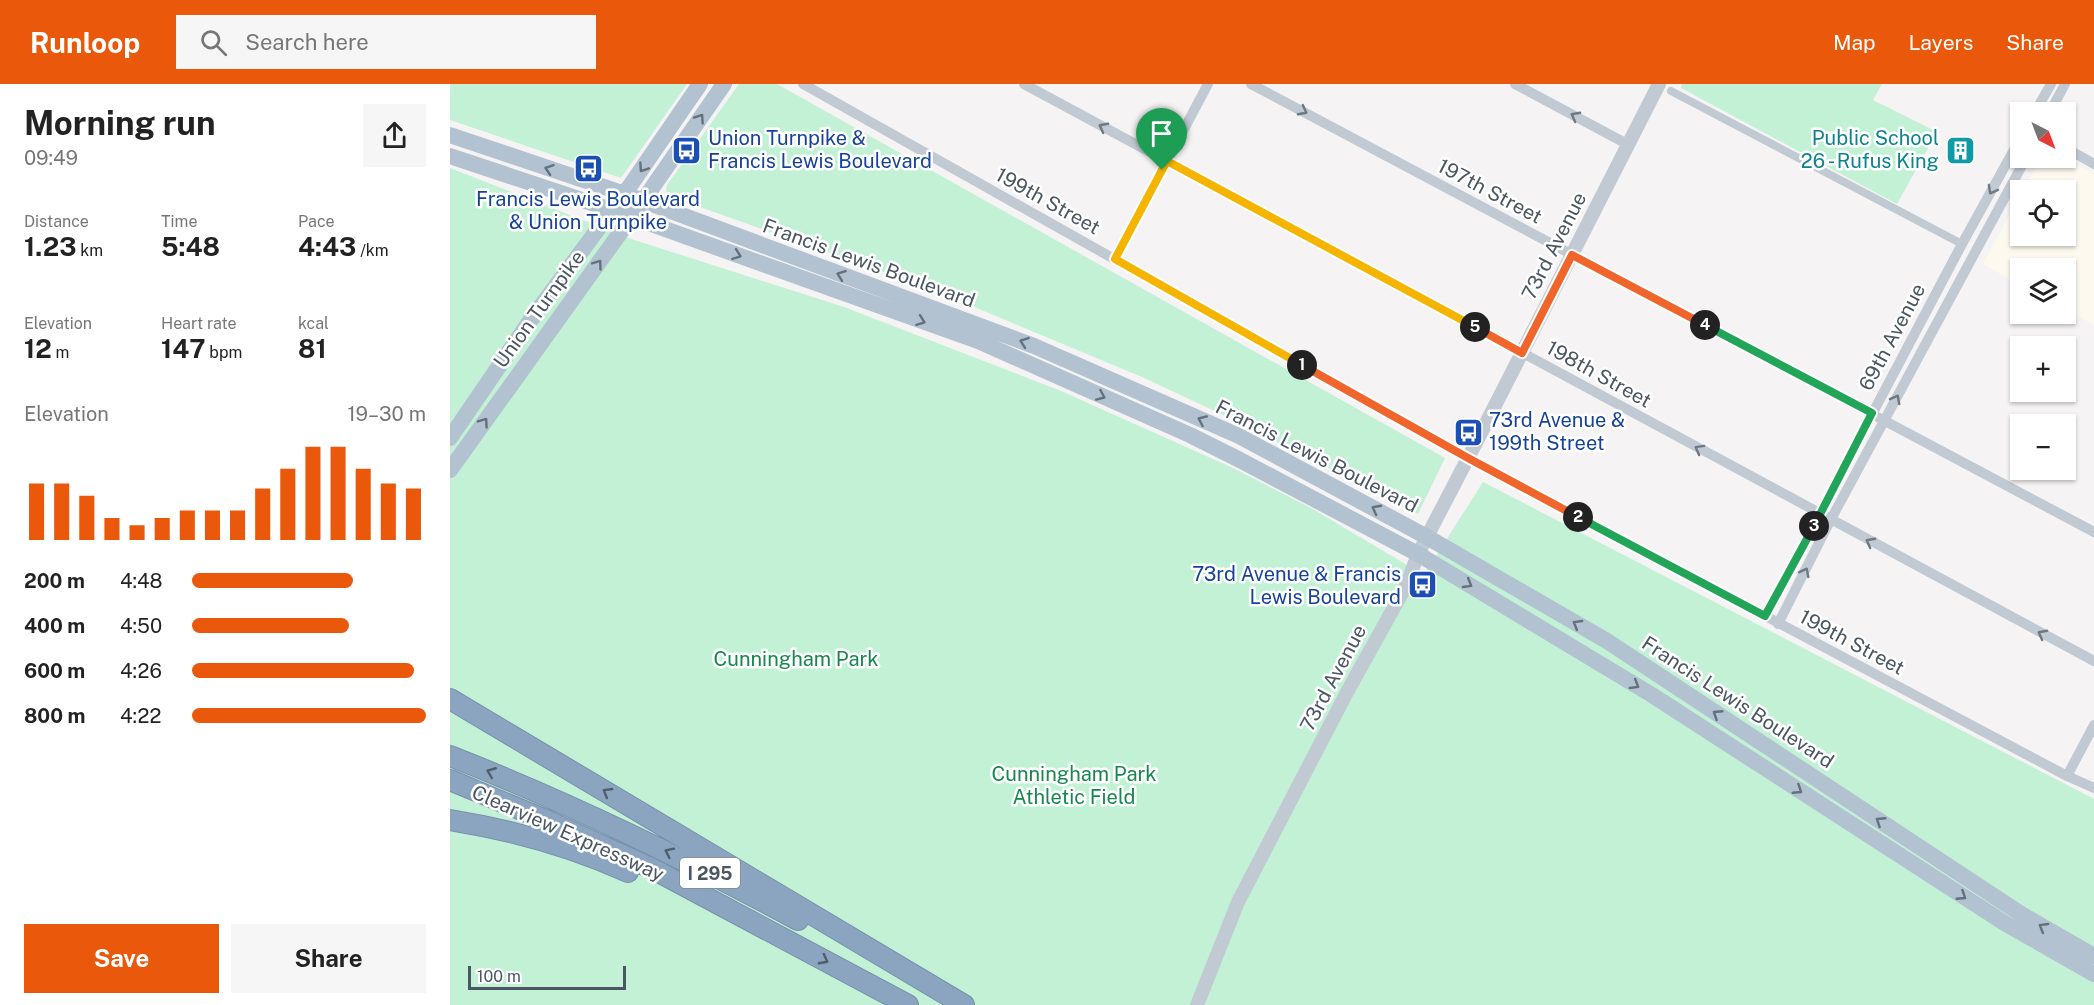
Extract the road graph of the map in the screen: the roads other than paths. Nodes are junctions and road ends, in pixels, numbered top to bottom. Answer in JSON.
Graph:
{"nodes":[{"id":1,"x":700,"y":84,"type":"edge"},
{"id":2,"x":724,"y":84,"type":"edge"},
{"id":3,"x":803,"y":84,"type":"edge"},
{"id":4,"x":1024,"y":84,"type":"edge"},
{"id":5,"x":1208,"y":84,"type":"edge"},
{"id":6,"x":1251,"y":84,"type":"edge"},
{"id":7,"x":1515,"y":84,"type":"edge"},
{"id":8,"x":2050,"y":84,"type":"edge"},
{"id":9,"x":2065,"y":84,"type":"edge"},
{"id":10,"x":1665,"y":87,"type":"edge"},
{"id":11,"x":2040,"y":102,"type":"edge"},
{"id":12,"x":2055,"y":102,"type":"edge"},
{"id":13,"x":450,"y":135,"type":"edge"},
{"id":14,"x":1627,"y":144,"type":"junction"},
{"id":15,"x":2076,"y":154,"type":"edge"},
{"id":16,"x":450,"y":156,"type":"edge"},
{"id":17,"x":2010,"y":157,"type":"edge"},
{"id":18,"x":1167,"y":161,"type":"junction"},
{"id":19,"x":2094,"y":164,"type":"edge"},
{"id":20,"x":2021,"y":168,"type":"edge"},
{"id":21,"x":625,"y":194,"type":"junction"},
{"id":22,"x":644,"y":201,"type":"junction"},
{"id":23,"x":612,"y":210,"type":"junction"},
{"id":24,"x":632,"y":218,"type":"junction"},
{"id":25,"x":1962,"y":244,"type":"junction"},
{"id":26,"x":1572,"y":255,"type":"junction"},
{"id":27,"x":1115,"y":259,"type":"junction"},
{"id":28,"x":1522,"y":353,"type":"junction"},
{"id":29,"x":1872,"y":413,"type":"junction"},
{"id":30,"x":1885,"y":420,"type":"junction"},
{"id":31,"x":450,"y":438,"type":"edge"},
{"id":32,"x":1468,"y":458,"type":"junction"},
{"id":33,"x":450,"y":470,"type":"edge"},
{"id":34,"x":1820,"y":515,"type":"junction"},
{"id":35,"x":1830,"y":521,"type":"junction"},
{"id":36,"x":2094,"y":532,"type":"edge"},
{"id":37,"x":1427,"y":537,"type":"junction"},
{"id":38,"x":1418,"y":554,"type":"junction"},
{"id":39,"x":1765,"y":616,"type":"junction"},
{"id":40,"x":1778,"y":624,"type":"junction"},
{"id":41,"x":2094,"y":661,"type":"edge"},
{"id":42,"x":450,"y":699,"type":"edge"},
{"id":43,"x":2094,"y":725,"type":"edge"},
{"id":44,"x":450,"y":756,"type":"edge"},
{"id":45,"x":2067,"y":776,"type":"junction"},
{"id":46,"x":450,"y":780,"type":"edge"},
{"id":47,"x":2094,"y":788,"type":"edge"},
{"id":48,"x":450,"y":820,"type":"edge"},
{"id":49,"x":797,"y":945,"type":"junction"},
{"id":50,"x":2094,"y":956,"type":"edge"},
{"id":51,"x":2094,"y":974,"type":"edge"},
{"id":52,"x":908,"y":1005,"type":"edge"},
{"id":53,"x":964,"y":1005,"type":"edge"},
{"id":54,"x":1197,"y":1005,"type":"edge"}],
"edges":[{"from":1,"to":21,"type":"main road","name":"Union Turnpike","one_way":true},
{"from":22,"to":2,"type":"main road","name":"Union Turnpike","one_way":true},
{"from":3,"to":27,"type":"street","name":"199th Street"},
{"from":18,"to":4,"type":"street","name":"198th Street","one_way":true},
{"from":5,"to":18,"type":"street"},
{"from":6,"to":26,"type":"street","name":"197th Street","one_way":true},
{"from":14,"to":7,"type":"street","one_way":true},
{"from":8,"to":11,"type":"street"},
{"from":9,"to":12,"type":"street"},
{"from":10,"to":14,"type":"street","name":"73rd Avenue"},
{"from":10,"to":25,"type":"street"},
{"from":21,"to":13,"type":"main road","name":"Francis Lewis Boulevard","one_way":true},
{"from":14,"to":26,"type":"street","name":"73rd Avenue"},
{"from":15,"to":19,"type":"street"},
{"from":16,"to":23,"type":"main road","name":"Francis Lewis Boulevard"},
{"from":17,"to":25,"type":"street","name":"69th Avenue","one_way":true},
{"from":18,"to":27,"type":"street"},
{"from":18,"to":28,"type":"street","name":"198th Street"},
{"from":30,"to":20,"type":"street","name":"69th Avenue","one_way":true},
{"from":21,"to":22,"type":"main road","name":"Francis Lewis Boulevard"},
{"from":21,"to":23,"type":"main road","name":"Union Turnpike"},
{"from":22,"to":24,"type":"main road","name":"Union Turnpike"},
{"from":37,"to":22,"type":"main road","name":"Francis Lewis Boulevard","one_way":true},
{"from":23,"to":24,"type":"main road","name":"Francis Lewis Boulevard"},
{"from":23,"to":31,"type":"main road","name":"Union Turnpike"},
{"from":33,"to":24,"type":"main road","name":"Union Turnpike","one_way":true},
{"from":24,"to":38,"type":"main road","name":"Francis Lewis Boulevard","one_way":true},
{"from":25,"to":29,"type":"street","name":"69th Avenue"},
{"from":26,"to":28,"type":"street","name":"73rd Avenue"},
{"from":26,"to":29,"type":"street","name":"197th Street"},
{"from":27,"to":32,"type":"street","name":"199th Street"},
{"from":28,"to":32,"type":"street","name":"73rd Avenue"},
{"from":34,"to":28,"type":"street","name":"198th Street","one_way":true},
{"from":29,"to":30,"type":"street","name":"197th Street"},
{"from":29,"to":34,"type":"street","name":"69th Avenue"},
{"from":30,"to":35,"type":"street","name":"69th Avenue"},
{"from":30,"to":36,"type":"street","name":"197th Street"},
{"from":32,"to":37,"type":"street","name":"73rd Avenue"},
{"from":32,"to":39,"type":"street","name":"199th Street"},
{"from":34,"to":35,"type":"street","name":"198th Street"},
{"from":34,"to":39,"type":"street","name":"69th Avenue"},
{"from":40,"to":35,"type":"street","name":"69th Avenue","one_way":true},
{"from":41,"to":35,"type":"street","name":"198th Street","one_way":true},
{"from":37,"to":38,"type":"street","name":"73rd Avenue"},
{"from":50,"to":37,"type":"main road","name":"Francis Lewis Boulevard","one_way":true},
{"from":38,"to":51,"type":"main road","name":"Francis Lewis Boulevard","one_way":true},
{"from":38,"to":54,"type":"street","name":"73rd Avenue"},
{"from":39,"to":40,"type":"street","name":"199th Street"},
{"from":40,"to":45,"type":"street","name":"199th Street"},
{"from":53,"to":42,"type":"highway","one_way":true},
{"from":43,"to":45,"type":"street"},
{"from":53,"to":44,"type":"highway","name":"Clearview Expressway","number":"I 295","one_way":true},
{"from":45,"to":47,"type":"street","name":"199th Street"},
{"from":46,"to":49,"type":"highway","name":"Clearview Expressway","number":"I 295"},
{"from":48,"to":49,"type":"highway"},
{"from":49,"to":52,"type":"highway","name":"Clearview Expressway","number":"I 295","one_way":true}]}
